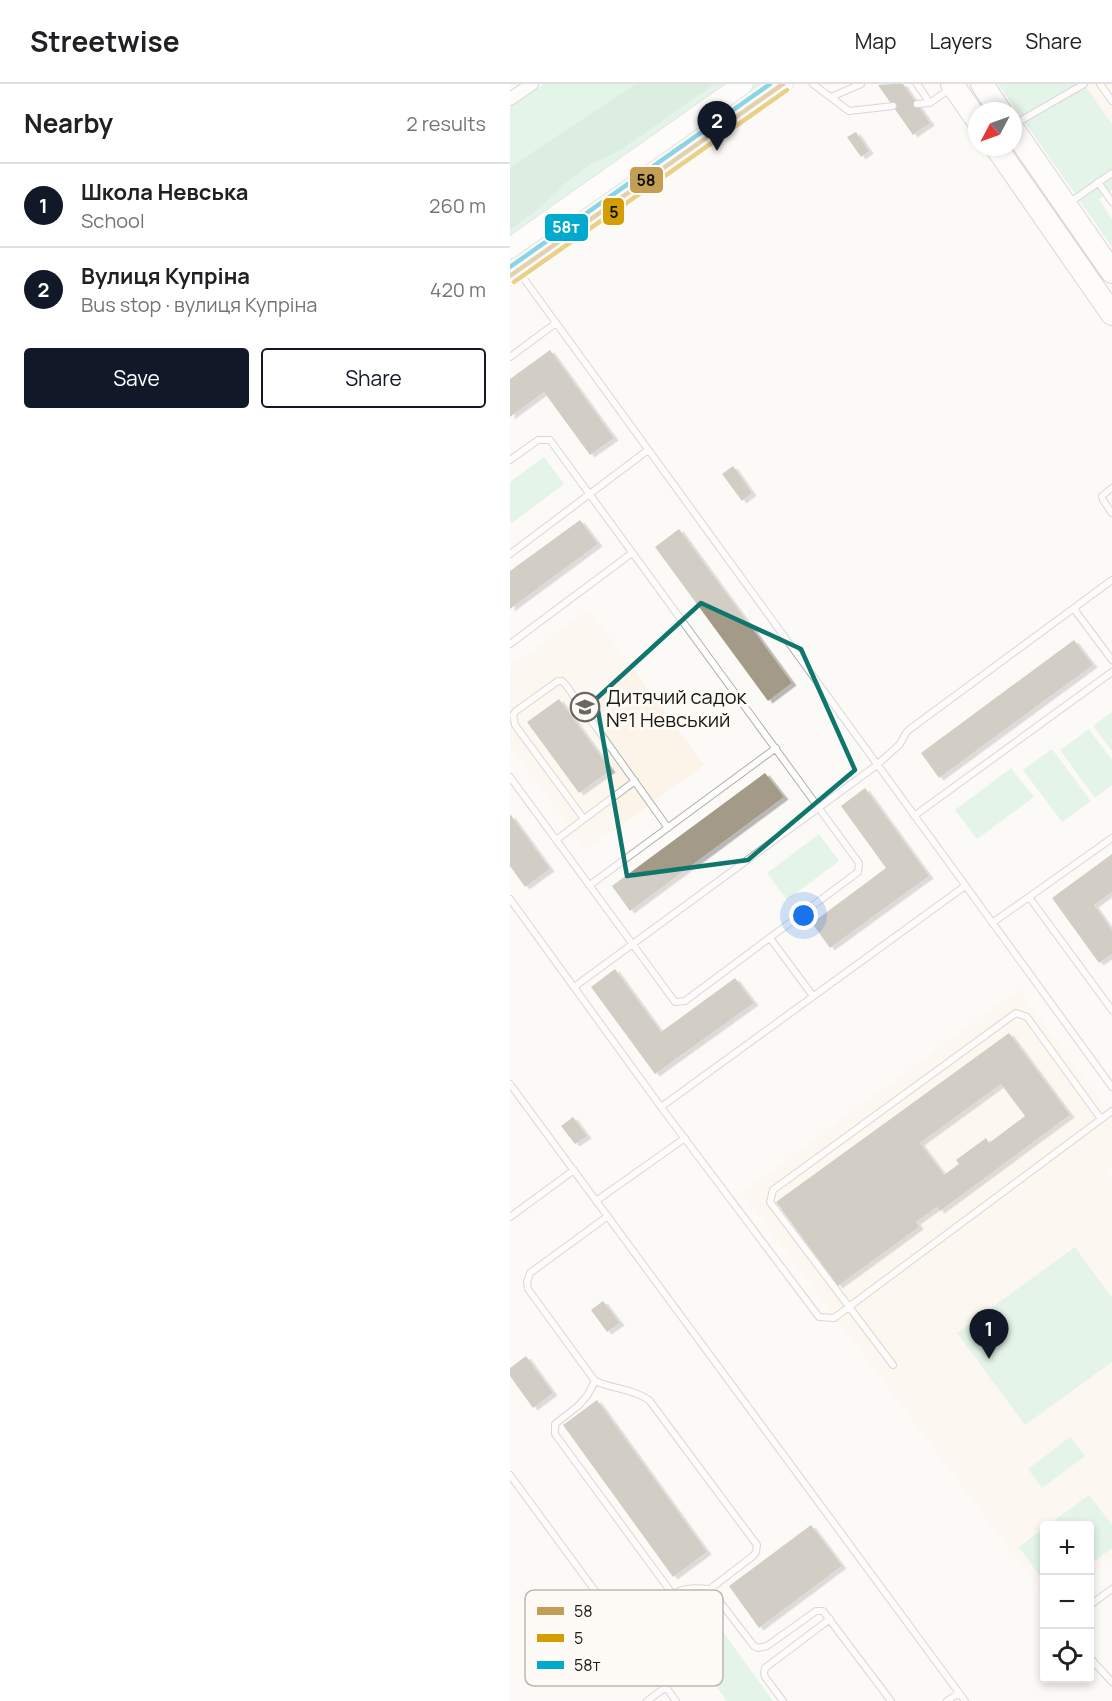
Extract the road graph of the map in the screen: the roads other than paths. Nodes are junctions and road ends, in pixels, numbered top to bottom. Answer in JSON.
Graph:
{"nodes":[{"id":1,"x":532,"y":84,"type":"edge"},
{"id":2,"x":743,"y":84,"type":"edge"},
{"id":3,"x":783,"y":84,"type":"edge"},
{"id":4,"x":813,"y":84,"type":"edge"},
{"id":5,"x":861,"y":84,"type":"edge"},
{"id":6,"x":916,"y":84,"type":"edge"},
{"id":7,"x":982,"y":84,"type":"edge"},
{"id":8,"x":1084,"y":84,"type":"edge"},
{"id":9,"x":1100,"y":84,"type":"edge"},
{"id":10,"x":953,"y":85,"type":"edge"},
{"id":11,"x":831,"y":96,"type":"junction"},
{"id":12,"x":510,"y":99,"type":"edge"},
{"id":13,"x":1112,"y":100,"type":"edge"},
{"id":14,"x":994,"y":102,"type":"edge"},
{"id":15,"x":930,"y":103,"type":"junction"},
{"id":16,"x":917,"y":104,"type":"dead end"},
{"id":17,"x":893,"y":106,"type":"dead end"},
{"id":18,"x":968,"y":107,"type":"edge"},
{"id":19,"x":1022,"y":122,"type":"edge"},
{"id":20,"x":1022,"y":140,"type":"edge"},
{"id":21,"x":1002,"y":156,"type":"edge"},
{"id":22,"x":1112,"y":172,"type":"edge"},
{"id":23,"x":1098,"y":182,"type":"junction"},
{"id":24,"x":1112,"y":202,"type":"edge"},
{"id":25,"x":1066,"y":205,"type":"junction"},
{"id":26,"x":1089,"y":238,"type":"junction"},
{"id":27,"x":510,"y":248,"type":"edge"},
{"id":28,"x":1069,"y":252,"type":"junction"},
{"id":29,"x":1112,"y":272,"type":"edge"},
{"id":30,"x":514,"y":273,"type":"edge"},
{"id":31,"x":1112,"y":314,"type":"edge"},
{"id":32,"x":556,"y":323,"type":"junction"},
{"id":33,"x":510,"y":357,"type":"edge"},
{"id":34,"x":648,"y":450,"type":"junction"},
{"id":35,"x":510,"y":460,"type":"edge"},
{"id":36,"x":1112,"y":488,"type":"edge"},
{"id":37,"x":590,"y":494,"type":"junction"},
{"id":38,"x":1112,"y":513,"type":"edge"},
{"id":39,"x":633,"y":553,"type":"junction"},
{"id":40,"x":510,"y":555,"type":"edge"},
{"id":41,"x":1112,"y":580,"type":"edge"},
{"id":42,"x":1074,"y":609,"type":"junction"},
{"id":43,"x":510,"y":644,"type":"edge"},
{"id":44,"x":1112,"y":660,"type":"edge"},
{"id":45,"x":1112,"y":672,"type":"edge"},
{"id":46,"x":776,"y":748,"type":"junction"},
{"id":47,"x":877,"y":765,"type":"junction"},
{"id":48,"x":510,"y":777,"type":"edge"},
{"id":49,"x":635,"y":782,"type":"junction"},
{"id":50,"x":819,"y":807,"type":"junction"},
{"id":51,"x":914,"y":816,"type":"junction"},
{"id":52,"x":584,"y":819,"type":"junction"},
{"id":53,"x":668,"y":828,"type":"junction"},
{"id":54,"x":1112,"y":838,"type":"edge"},
{"id":55,"x":556,"y":840,"type":"junction"},
{"id":56,"x":590,"y":885,"type":"junction"},
{"id":57,"x":965,"y":886,"type":"junction"},
{"id":58,"x":1029,"y":897,"type":"junction"},
{"id":59,"x":510,"y":899,"type":"edge"},
{"id":60,"x":992,"y":923,"type":"junction"},
{"id":61,"x":770,"y":938,"type":"junction"},
{"id":62,"x":633,"y":944,"type":"junction"},
{"id":63,"x":574,"y":987,"type":"junction"},
{"id":64,"x":813,"y":996,"type":"junction"},
{"id":65,"x":1111,"y":1005,"type":"edge"},
{"id":66,"x":510,"y":1084,"type":"edge"},
{"id":67,"x":1112,"y":1087,"type":"edge"},
{"id":68,"x":661,"y":1107,"type":"junction"},
{"id":69,"x":1112,"y":1111,"type":"edge"},
{"id":70,"x":1101,"y":1119,"type":"junction"},
{"id":71,"x":685,"y":1138,"type":"junction"},
{"id":72,"x":574,"y":1170,"type":"junction"},
{"id":73,"x":596,"y":1201,"type":"junction"},
{"id":74,"x":510,"y":1216,"type":"edge"},
{"id":75,"x":608,"y":1216,"type":"junction"},
{"id":76,"x":849,"y":1307,"type":"junction"},
{"id":77,"x":892,"y":1365,"type":"dead end"},
{"id":78,"x":595,"y":1381,"type":"junction"},
{"id":79,"x":510,"y":1475,"type":"edge"},
{"id":80,"x":1112,"y":1588,"type":"edge"},
{"id":81,"x":710,"y":1589,"type":"joint"},
{"id":82,"x":594,"y":1590,"type":"edge"},
{"id":83,"x":670,"y":1590,"type":"edge"},
{"id":84,"x":682,"y":1590,"type":"edge"},
{"id":85,"x":1094,"y":1601,"type":"edge"},
{"id":86,"x":723,"y":1606,"type":"edge"},
{"id":87,"x":830,"y":1619,"type":"junction"},
{"id":88,"x":1094,"y":1663,"type":"edge"},
{"id":89,"x":1112,"y":1682,"type":"edge"},
{"id":90,"x":666,"y":1688,"type":"joint"},
{"id":91,"x":959,"y":1693,"type":"junction"},
{"id":92,"x":647,"y":1701,"type":"edge"},
{"id":93,"x":676,"y":1701,"type":"edge"},
{"id":94,"x":783,"y":1701,"type":"edge"},
{"id":95,"x":891,"y":1701,"type":"edge"},
{"id":96,"x":947,"y":1701,"type":"edge"},
{"id":97,"x":965,"y":1701,"type":"edge"}],
"edges":[{"from":1,"to":12,"type":"street"},
{"from":2,"to":27,"type":"main road"},
{"from":3,"to":30,"type":"main road"},
{"from":4,"to":11,"type":"lane"},
{"from":5,"to":11,"type":"lane"},
{"from":6,"to":15,"type":"lane"},
{"from":7,"to":14,"type":"highway"},
{"from":8,"to":19,"type":"lane"},
{"from":9,"to":13,"type":"lane"},
{"from":10,"to":15,"type":"lane"},
{"from":10,"to":18,"type":"highway"},
{"from":11,"to":17,"type":"lane"},
{"from":15,"to":16,"type":"lane"},
{"from":20,"to":25,"type":"highway"},
{"from":21,"to":28,"type":"highway"},
{"from":22,"to":23,"type":"lane"},
{"from":23,"to":24,"type":"lane"},
{"from":23,"to":25,"type":"lane"},
{"from":25,"to":26,"type":"highway"},
{"from":26,"to":28,"type":"highway"},
{"from":26,"to":29,"type":"highway"},
{"from":28,"to":31,"type":"highway"},
{"from":30,"to":32,"type":"lane"},
{"from":32,"to":33,"type":"lane"},
{"from":32,"to":34,"type":"lane"},
{"from":34,"to":37,"type":"lane"},
{"from":34,"to":47,"type":"lane"},
{"from":35,"to":37,"type":"lane"},
{"from":36,"to":38,"type":"lane"},
{"from":37,"to":39,"type":"lane"},
{"from":37,"to":40,"type":"lane"},
{"from":39,"to":43,"type":"lane"},
{"from":39,"to":46,"type":"lane"},
{"from":41,"to":42,"type":"lane"},
{"from":42,"to":44,"type":"lane"},
{"from":42,"to":47,"type":"lane"},
{"from":45,"to":51,"type":"lane"},
{"from":46,"to":50,"type":"lane"},
{"from":46,"to":53,"type":"lane"},
{"from":47,"to":50,"type":"lane"},
{"from":47,"to":51,"type":"lane"},
{"from":48,"to":55,"type":"lane"},
{"from":49,"to":52,"type":"lane"},
{"from":49,"to":52,"type":"lane"},
{"from":49,"to":53,"type":"lane"},
{"from":50,"to":61,"type":"lane"},
{"from":50,"to":62,"type":"lane"},
{"from":51,"to":57,"type":"lane"},
{"from":52,"to":55,"type":"lane"},
{"from":53,"to":56,"type":"lane"},
{"from":54,"to":58,"type":"lane"},
{"from":55,"to":56,"type":"lane"},
{"from":56,"to":62,"type":"lane"},
{"from":57,"to":60,"type":"lane"},
{"from":57,"to":64,"type":"lane"},
{"from":58,"to":60,"type":"lane"},
{"from":58,"to":65,"type":"lane"},
{"from":59,"to":63,"type":"lane"},
{"from":60,"to":67,"type":"lane"},
{"from":61,"to":62,"type":"lane"},
{"from":61,"to":64,"type":"lane"},
{"from":62,"to":63,"type":"lane"},
{"from":63,"to":68,"type":"lane"},
{"from":64,"to":68,"type":"lane"},
{"from":66,"to":72,"type":"lane"},
{"from":68,"to":71,"type":"lane"},
{"from":69,"to":70,"type":"lane"},
{"from":70,"to":76,"type":"lane"},
{"from":70,"to":76,"type":"lane"},
{"from":71,"to":73,"type":"lane"},
{"from":71,"to":76,"type":"lane"},
{"from":72,"to":73,"type":"lane"},
{"from":72,"to":74,"type":"lane"},
{"from":73,"to":75,"type":"lane"},
{"from":75,"to":78,"type":"lane"},
{"from":75,"to":91,"type":"lane"},
{"from":76,"to":77,"type":"lane"},
{"from":78,"to":81,"type":"lane"},
{"from":78,"to":83,"type":"lane"},
{"from":79,"to":82,"type":"lane"},
{"from":80,"to":85,"type":"lane"},
{"from":81,"to":84,"type":"lane"},
{"from":86,"to":87,"type":"lane"},
{"from":87,"to":94,"type":"lane"},
{"from":87,"to":95,"type":"lane"},
{"from":88,"to":89,"type":"lane"},
{"from":90,"to":92,"type":"lane"},
{"from":90,"to":93,"type":"lane"},
{"from":91,"to":96,"type":"lane"},
{"from":91,"to":97,"type":"lane"}]}
